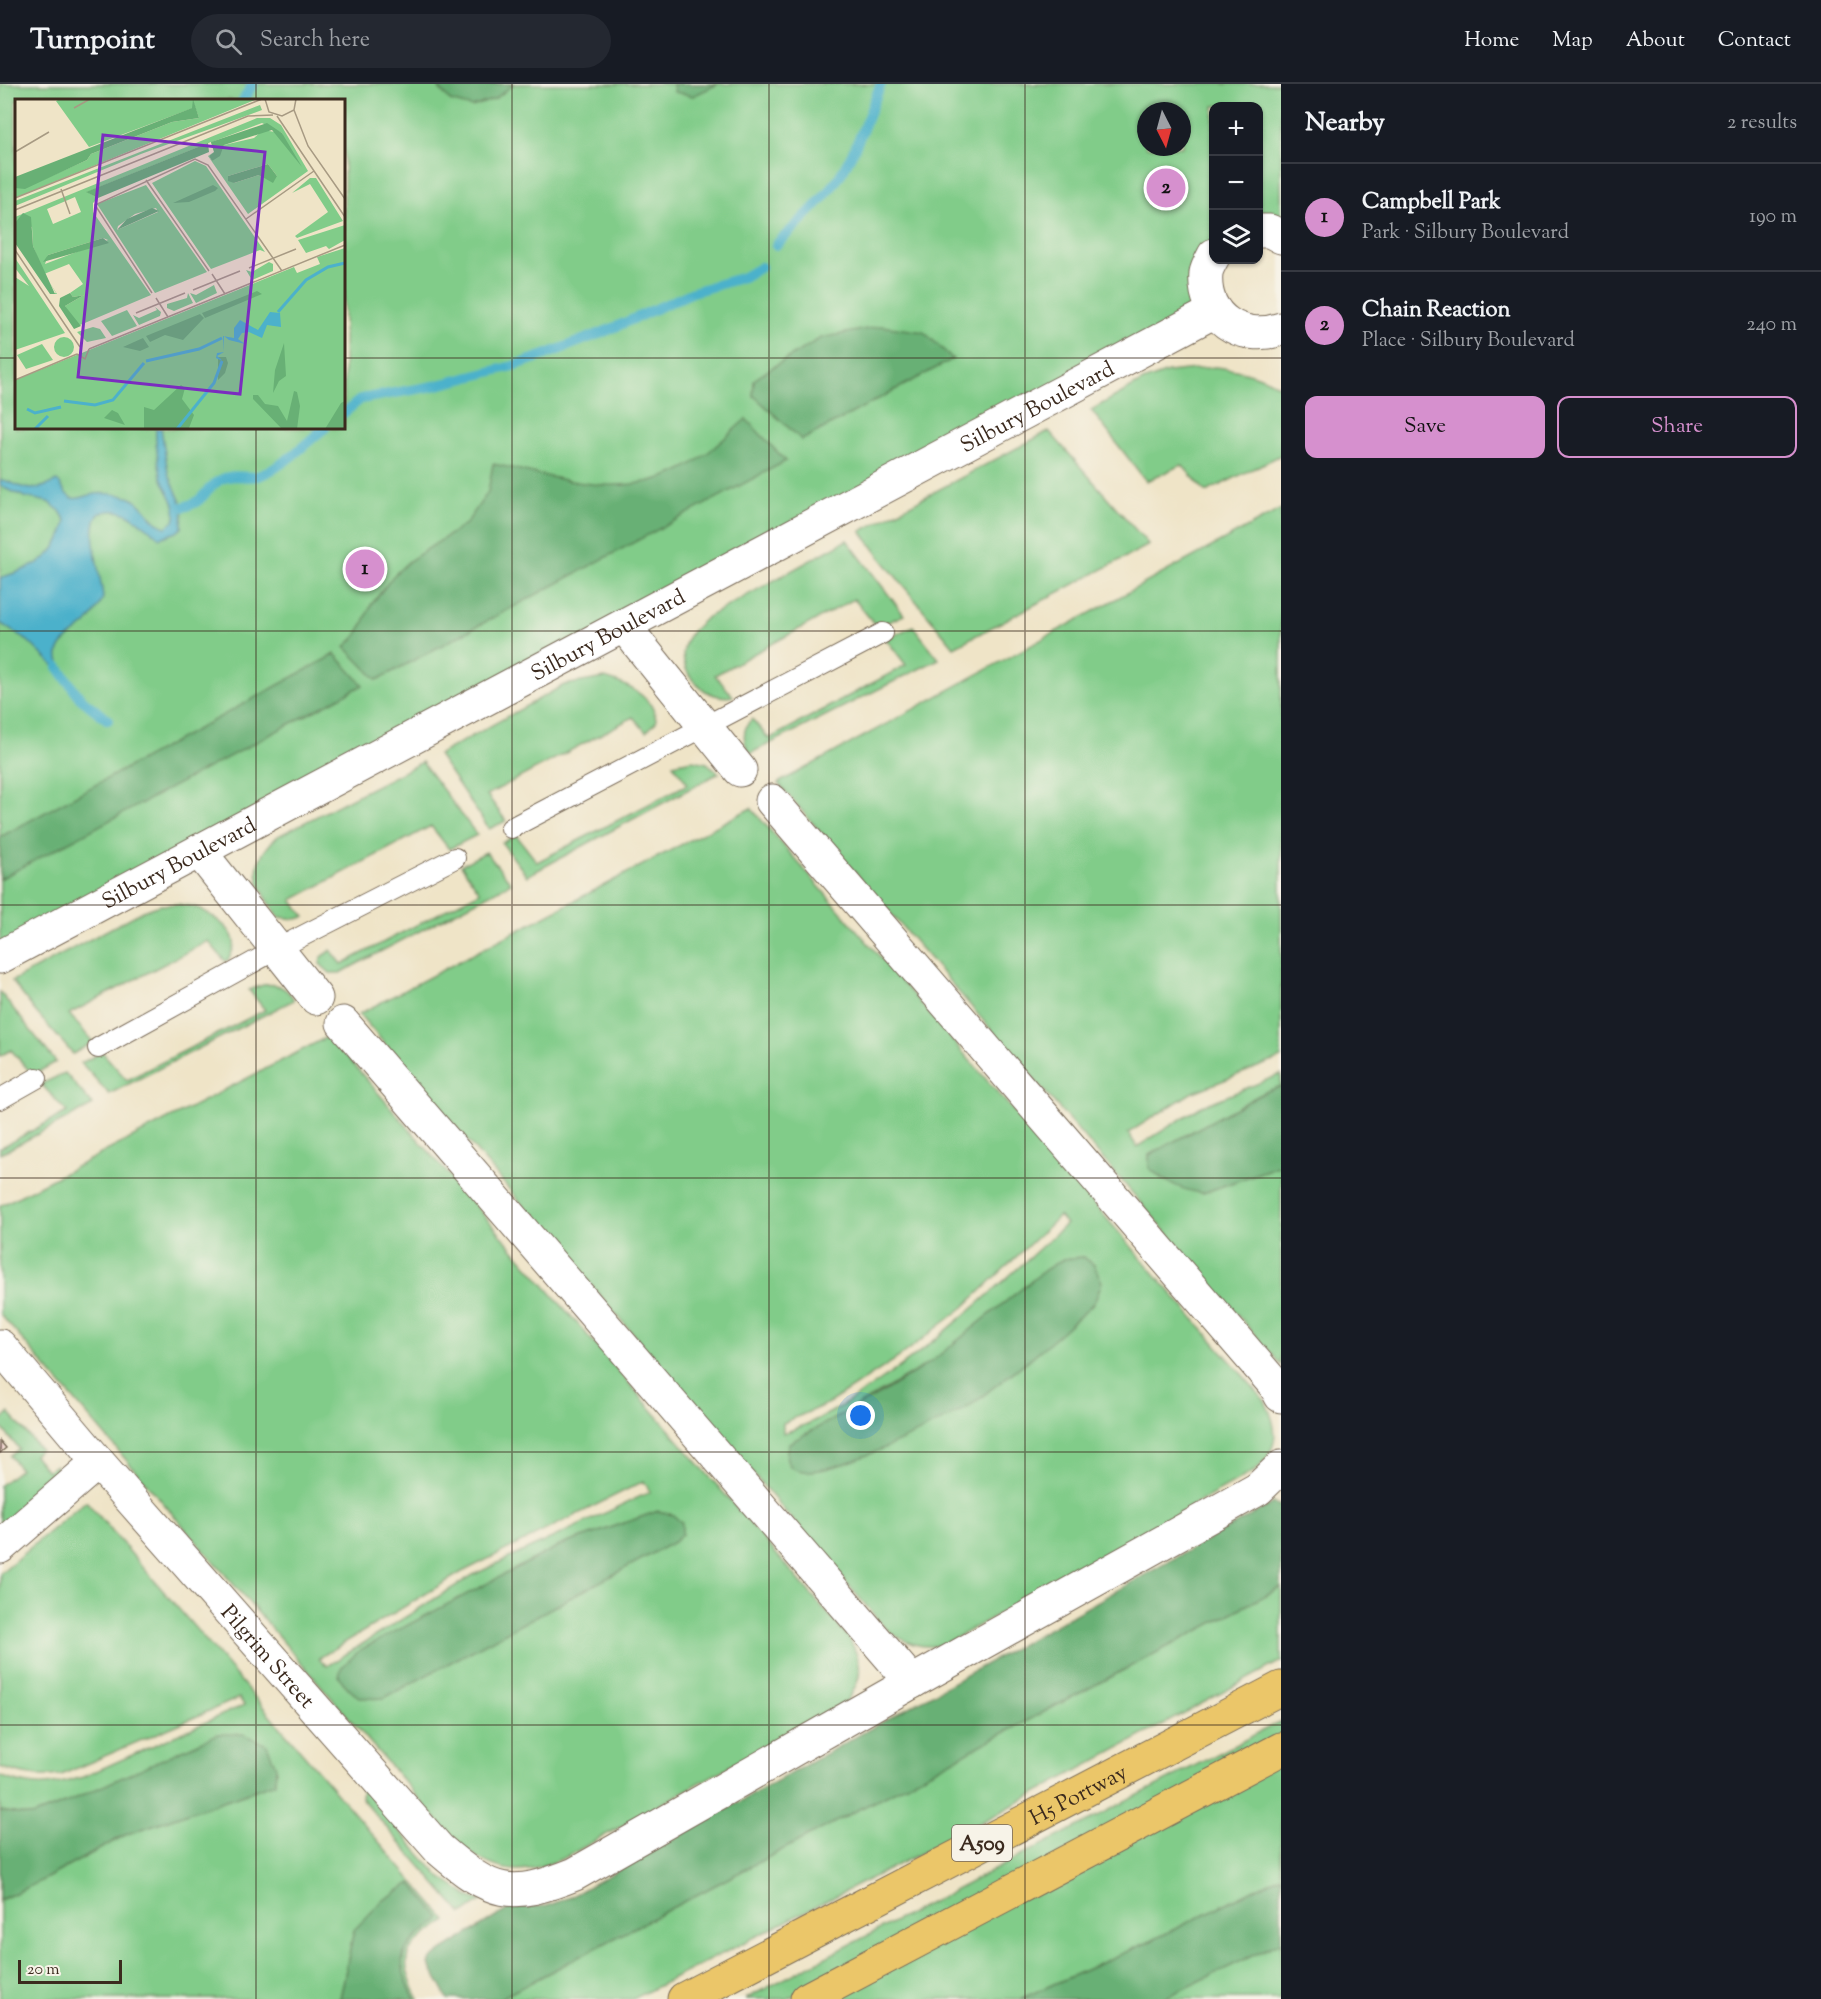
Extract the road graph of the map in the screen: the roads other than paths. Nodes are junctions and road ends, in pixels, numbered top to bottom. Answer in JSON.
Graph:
{"nodes":[{"id":1,"x":1263,"y":231,"type":"edge"},
{"id":2,"x":1281,"y":237,"type":"edge"},
{"id":3,"x":1210,"y":264,"type":"edge"},
{"id":4,"x":1215,"y":310,"type":"junction"},
{"id":5,"x":1281,"y":329,"type":"edge"},
{"id":6,"x":624,"y":626,"type":"junction"},
{"id":7,"x":883,"y":633,"type":"dead end"},
{"id":8,"x":704,"y":726,"type":"junction"},
{"id":9,"x":740,"y":770,"type":"dead end"},
{"id":10,"x":772,"y":801,"type":"dead end"},
{"id":11,"x":511,"y":828,"type":"dead end"},
{"id":12,"x":199,"y":851,"type":"junction"},
{"id":13,"x":455,"y":858,"type":"dead end"},
{"id":14,"x":277,"y":949,"type":"junction"},
{"id":15,"x":0,"y":957,"type":"edge"},
{"id":16,"x":316,"y":998,"type":"dead end"},
{"id":17,"x":343,"y":1023,"type":"dead end"},
{"id":18,"x":98,"y":1048,"type":"dead end"},
{"id":19,"x":37,"y":1078,"type":"dead end"},
{"id":20,"x":0,"y":1099,"type":"edge"},
{"id":21,"x":0,"y":1346,"type":"edge"},
{"id":22,"x":1281,"y":1396,"type":"edge"},
{"id":23,"x":98,"y":1462,"type":"junction"},
{"id":24,"x":1281,"y":1467,"type":"edge"},
{"id":25,"x":0,"y":1547,"type":"edge"},
{"id":26,"x":912,"y":1682,"type":"junction"},
{"id":27,"x":1281,"y":1688,"type":"edge"},
{"id":28,"x":1281,"y":1749,"type":"edge"},
{"id":29,"x":684,"y":1999,"type":"edge"},
{"id":30,"x":807,"y":1999,"type":"edge"}],
"edges":[{"from":1,"to":2,"type":"street"},
{"from":3,"to":4,"type":"street"},
{"from":4,"to":5,"type":"street"},
{"from":4,"to":6,"type":"street","name":"Silbury Boulevard"},
{"from":6,"to":8,"type":"street"},
{"from":6,"to":12,"type":"street","name":"Silbury Boulevard"},
{"from":7,"to":8,"type":"lane"},
{"from":8,"to":9,"type":"street"},
{"from":8,"to":11,"type":"lane"},
{"from":10,"to":22,"type":"street"},
{"from":12,"to":14,"type":"street"},
{"from":12,"to":15,"type":"street","name":"Silbury Boulevard"},
{"from":13,"to":14,"type":"lane"},
{"from":14,"to":16,"type":"street"},
{"from":14,"to":18,"type":"lane"},
{"from":17,"to":26,"type":"street"},
{"from":19,"to":20,"type":"lane"},
{"from":21,"to":23,"type":"street","name":"Pilgrim Street"},
{"from":23,"to":25,"type":"street"},
{"from":23,"to":26,"type":"street","name":"Pilgrim Street"},
{"from":24,"to":26,"type":"street","name":"Pilgrim Street"},
{"from":27,"to":29,"type":"main road","name":"H5 Portway","number":"A509"},
{"from":28,"to":30,"type":"main road","number":"A509"}]}
